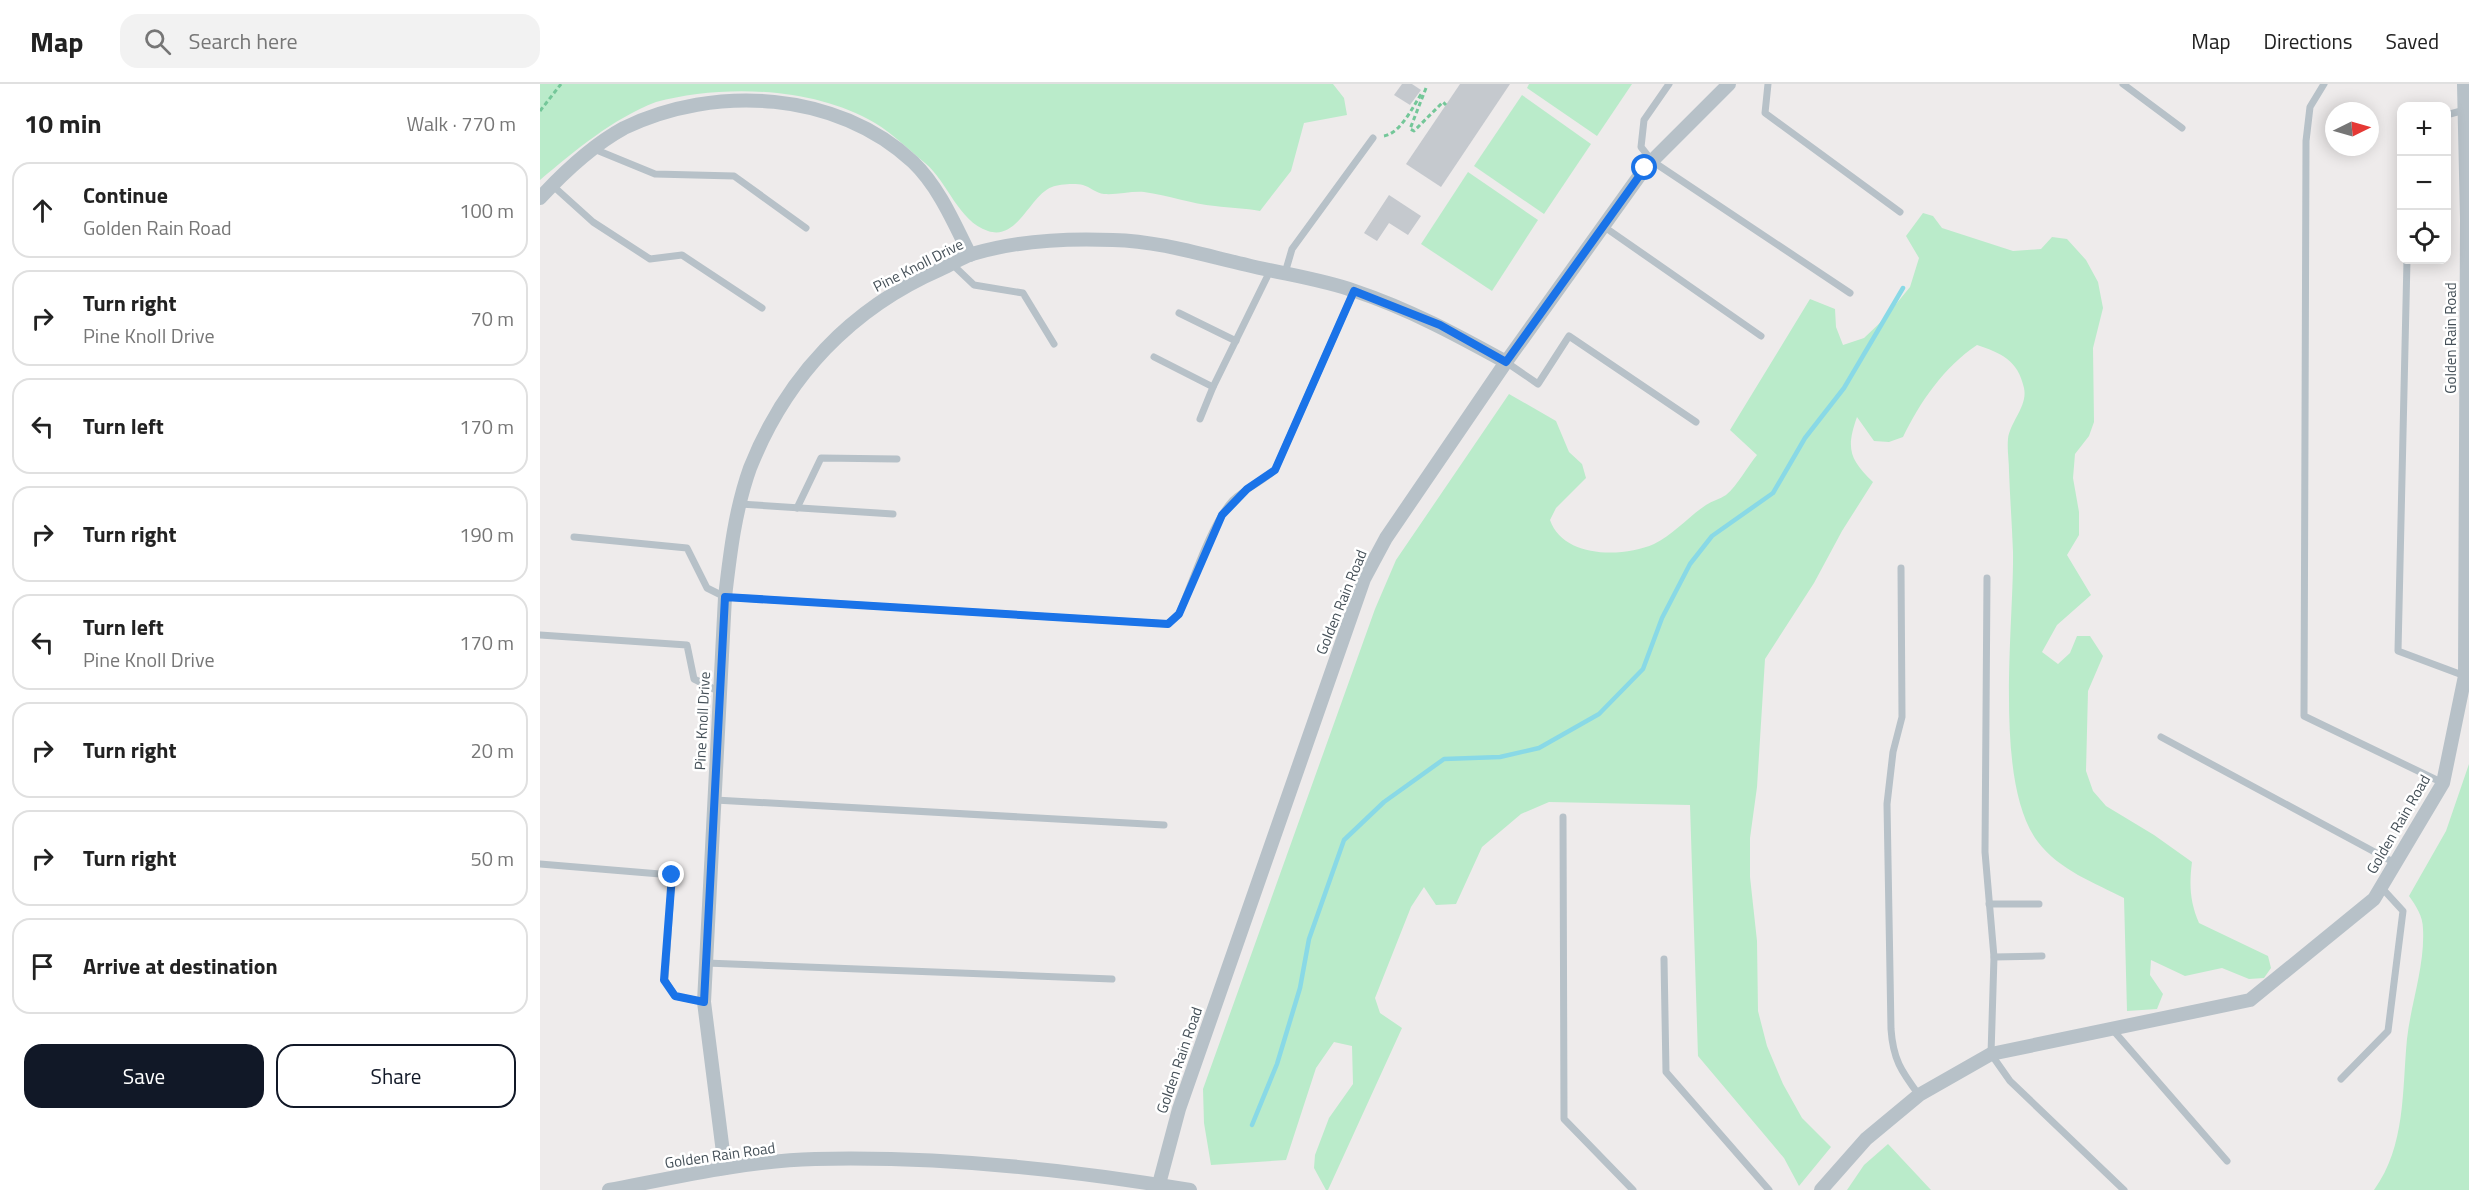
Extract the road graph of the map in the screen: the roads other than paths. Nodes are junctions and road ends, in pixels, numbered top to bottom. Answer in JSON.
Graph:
{"nodes":[{"id":1,"x":1669,"y":84,"type":"edge"},
{"id":2,"x":1729,"y":84,"type":"edge"},
{"id":3,"x":1768,"y":84,"type":"edge"},
{"id":4,"x":2123,"y":84,"type":"edge"},
{"id":5,"x":2324,"y":84,"type":"edge"},
{"id":6,"x":2464,"y":84,"type":"edge"},
{"id":7,"x":2465,"y":110,"type":"junction"},
{"id":8,"x":2451,"y":114,"type":"edge"},
{"id":9,"x":2182,"y":128,"type":"dead end"},
{"id":10,"x":1373,"y":138,"type":"road end"},
{"id":11,"x":594,"y":149,"type":"junction"},
{"id":12,"x":1652,"y":161,"type":"junction"},
{"id":13,"x":552,"y":185,"type":"junction"},
{"id":14,"x":540,"y":198,"type":"edge"},
{"id":15,"x":1900,"y":212,"type":"dead end"},
{"id":16,"x":1603,"y":226,"type":"junction"},
{"id":17,"x":806,"y":228,"type":"dead end"},
{"id":18,"x":970,"y":255,"type":"junction"},
{"id":19,"x":952,"y":264,"type":"junction"},
{"id":20,"x":2406,"y":264,"type":"edge"},
{"id":21,"x":1277,"y":272,"type":"junction"},
{"id":22,"x":1354,"y":291,"type":"junction"},
{"id":23,"x":1850,"y":292,"type":"dead end"},
{"id":24,"x":762,"y":308,"type":"dead end"},
{"id":25,"x":1179,"y":313,"type":"dead end"},
{"id":26,"x":1761,"y":336,"type":"dead end"},
{"id":27,"x":1236,"y":341,"type":"junction"},
{"id":28,"x":1054,"y":345,"type":"dead end"},
{"id":29,"x":1154,"y":357,"type":"dead end"},
{"id":30,"x":1506,"y":362,"type":"junction"},
{"id":31,"x":1213,"y":387,"type":"junction"},
{"id":32,"x":1200,"y":419,"type":"dead end"},
{"id":33,"x":1696,"y":422,"type":"dead end"},
{"id":34,"x":897,"y":459,"type":"dead end"},
{"id":35,"x":740,"y":504,"type":"junction"},
{"id":36,"x":797,"y":508,"type":"junction"},
{"id":37,"x":892,"y":514,"type":"dead end"},
{"id":38,"x":574,"y":537,"type":"dead end"},
{"id":39,"x":1901,"y":568,"type":"dead end"},
{"id":40,"x":1987,"y":578,"type":"dead end"},
{"id":41,"x":725,"y":597,"type":"junction"},
{"id":42,"x":540,"y":635,"type":"edge"},
{"id":43,"x":2465,"y":676,"type":"junction"},
{"id":44,"x":720,"y":692,"type":"junction"},
{"id":45,"x":2161,"y":737,"type":"dead end"},
{"id":46,"x":2443,"y":783,"type":"junction"},
{"id":47,"x":715,"y":800,"type":"junction"},
{"id":48,"x":1563,"y":818,"type":"dead end"},
{"id":49,"x":1164,"y":825,"type":"dead end"},
{"id":50,"x":2395,"y":863,"type":"junction"},
{"id":51,"x":540,"y":864,"type":"edge"},
{"id":52,"x":2381,"y":887,"type":"junction"},
{"id":53,"x":1989,"y":904,"type":"junction"},
{"id":54,"x":2039,"y":904,"type":"dead end"},
{"id":55,"x":2042,"y":956,"type":"dead end"},
{"id":56,"x":1994,"y":957,"type":"junction"},
{"id":57,"x":1664,"y":959,"type":"dead end"},
{"id":58,"x":706,"y":963,"type":"junction"},
{"id":59,"x":1112,"y":979,"type":"dead end"},
{"id":60,"x":704,"y":1002,"type":"junction"},
{"id":61,"x":2112,"y":1029,"type":"junction"},
{"id":62,"x":1991,"y":1054,"type":"junction"},
{"id":63,"x":2341,"y":1079,"type":"dead end"},
{"id":64,"x":1918,"y":1095,"type":"junction"},
{"id":65,"x":2227,"y":1161,"type":"dead end"},
{"id":66,"x":725,"y":1168,"type":"junction"},
{"id":67,"x":1156,"y":1187,"type":"edge"},
{"id":68,"x":609,"y":1190,"type":"edge"},
{"id":69,"x":1190,"y":1190,"type":"edge"},
{"id":70,"x":1633,"y":1190,"type":"edge"},
{"id":71,"x":1769,"y":1190,"type":"edge"},
{"id":72,"x":1821,"y":1190,"type":"edge"},
{"id":73,"x":2124,"y":1190,"type":"edge"}],
"edges":[{"from":1,"to":12,"type":"lane"},
{"from":2,"to":12,"type":"street","name":"Golden Rain Road"},
{"from":3,"to":15,"type":"lane"},
{"from":4,"to":9,"type":"lane"},
{"from":5,"to":46,"type":"lane"},
{"from":6,"to":7,"type":"street","name":"Golden Rain Road"},
{"from":7,"to":8,"type":"lane"},
{"from":7,"to":43,"type":"street","name":"Golden Rain Road"},
{"from":10,"to":21,"type":"lane"},
{"from":11,"to":13,"type":"street"},
{"from":11,"to":17,"type":"lane"},
{"from":11,"to":18,"type":"street"},
{"from":12,"to":16,"type":"street","name":"Golden Rain Road"},
{"from":12,"to":23,"type":"lane"},
{"from":13,"to":14,"type":"street"},
{"from":13,"to":24,"type":"lane"},
{"from":16,"to":26,"type":"lane"},
{"from":16,"to":30,"type":"street","name":"Golden Rain Road"},
{"from":18,"to":19,"type":"street","name":"Pine Knoll Drive"},
{"from":18,"to":21,"type":"street","name":"Pine Knoll Drive"},
{"from":19,"to":28,"type":"lane"},
{"from":19,"to":35,"type":"street","name":"Pine Knoll Drive"},
{"from":20,"to":43,"type":"lane"},
{"from":21,"to":22,"type":"street","name":"Pine Knoll Drive"},
{"from":21,"to":27,"type":"lane"},
{"from":22,"to":30,"type":"street","name":"Pine Knoll Drive"},
{"from":22,"to":41,"type":"lane"},
{"from":25,"to":27,"type":"lane"},
{"from":27,"to":31,"type":"lane"},
{"from":29,"to":31,"type":"lane"},
{"from":30,"to":33,"type":"lane"},
{"from":30,"to":67,"type":"street","name":"Golden Rain Road"},
{"from":31,"to":32,"type":"lane"},
{"from":34,"to":36,"type":"lane"},
{"from":35,"to":36,"type":"lane"},
{"from":35,"to":41,"type":"street","name":"Pine Knoll Drive"},
{"from":36,"to":37,"type":"lane"},
{"from":38,"to":41,"type":"lane"},
{"from":39,"to":64,"type":"lane"},
{"from":40,"to":53,"type":"lane"},
{"from":41,"to":44,"type":"street","name":"Pine Knoll Drive"},
{"from":42,"to":44,"type":"lane"},
{"from":43,"to":46,"type":"street","name":"Golden Rain Road"},
{"from":44,"to":47,"type":"street","name":"Pine Knoll Drive"},
{"from":45,"to":50,"type":"lane"},
{"from":46,"to":50,"type":"street","name":"Golden Rain Road"},
{"from":47,"to":49,"type":"lane"},
{"from":47,"to":58,"type":"street","name":"Pine Knoll Drive"},
{"from":48,"to":70,"type":"lane"},
{"from":50,"to":52,"type":"street","name":"Golden Rain Road"},
{"from":51,"to":60,"type":"lane"},
{"from":52,"to":61,"type":"street","name":"Golden Rain Road"},
{"from":52,"to":63,"type":"lane"},
{"from":53,"to":54,"type":"lane"},
{"from":53,"to":56,"type":"lane"},
{"from":55,"to":56,"type":"lane"},
{"from":56,"to":62,"type":"lane"},
{"from":57,"to":71,"type":"lane"},
{"from":58,"to":59,"type":"lane"},
{"from":58,"to":60,"type":"street","name":"Pine Knoll Drive"},
{"from":60,"to":66,"type":"street","name":"Pine Knoll Drive"},
{"from":61,"to":62,"type":"street","name":"Golden Rain Road"},
{"from":61,"to":65,"type":"lane"},
{"from":62,"to":64,"type":"street","name":"Golden Rain Road"},
{"from":62,"to":73,"type":"lane"},
{"from":64,"to":72,"type":"street","name":"Golden Rain Road"},
{"from":66,"to":67,"type":"street","name":"Golden Rain Road"},
{"from":66,"to":68,"type":"street","name":"Golden Rain Road"},
{"from":67,"to":69,"type":"street","name":"Golden Rain Road"}]}
